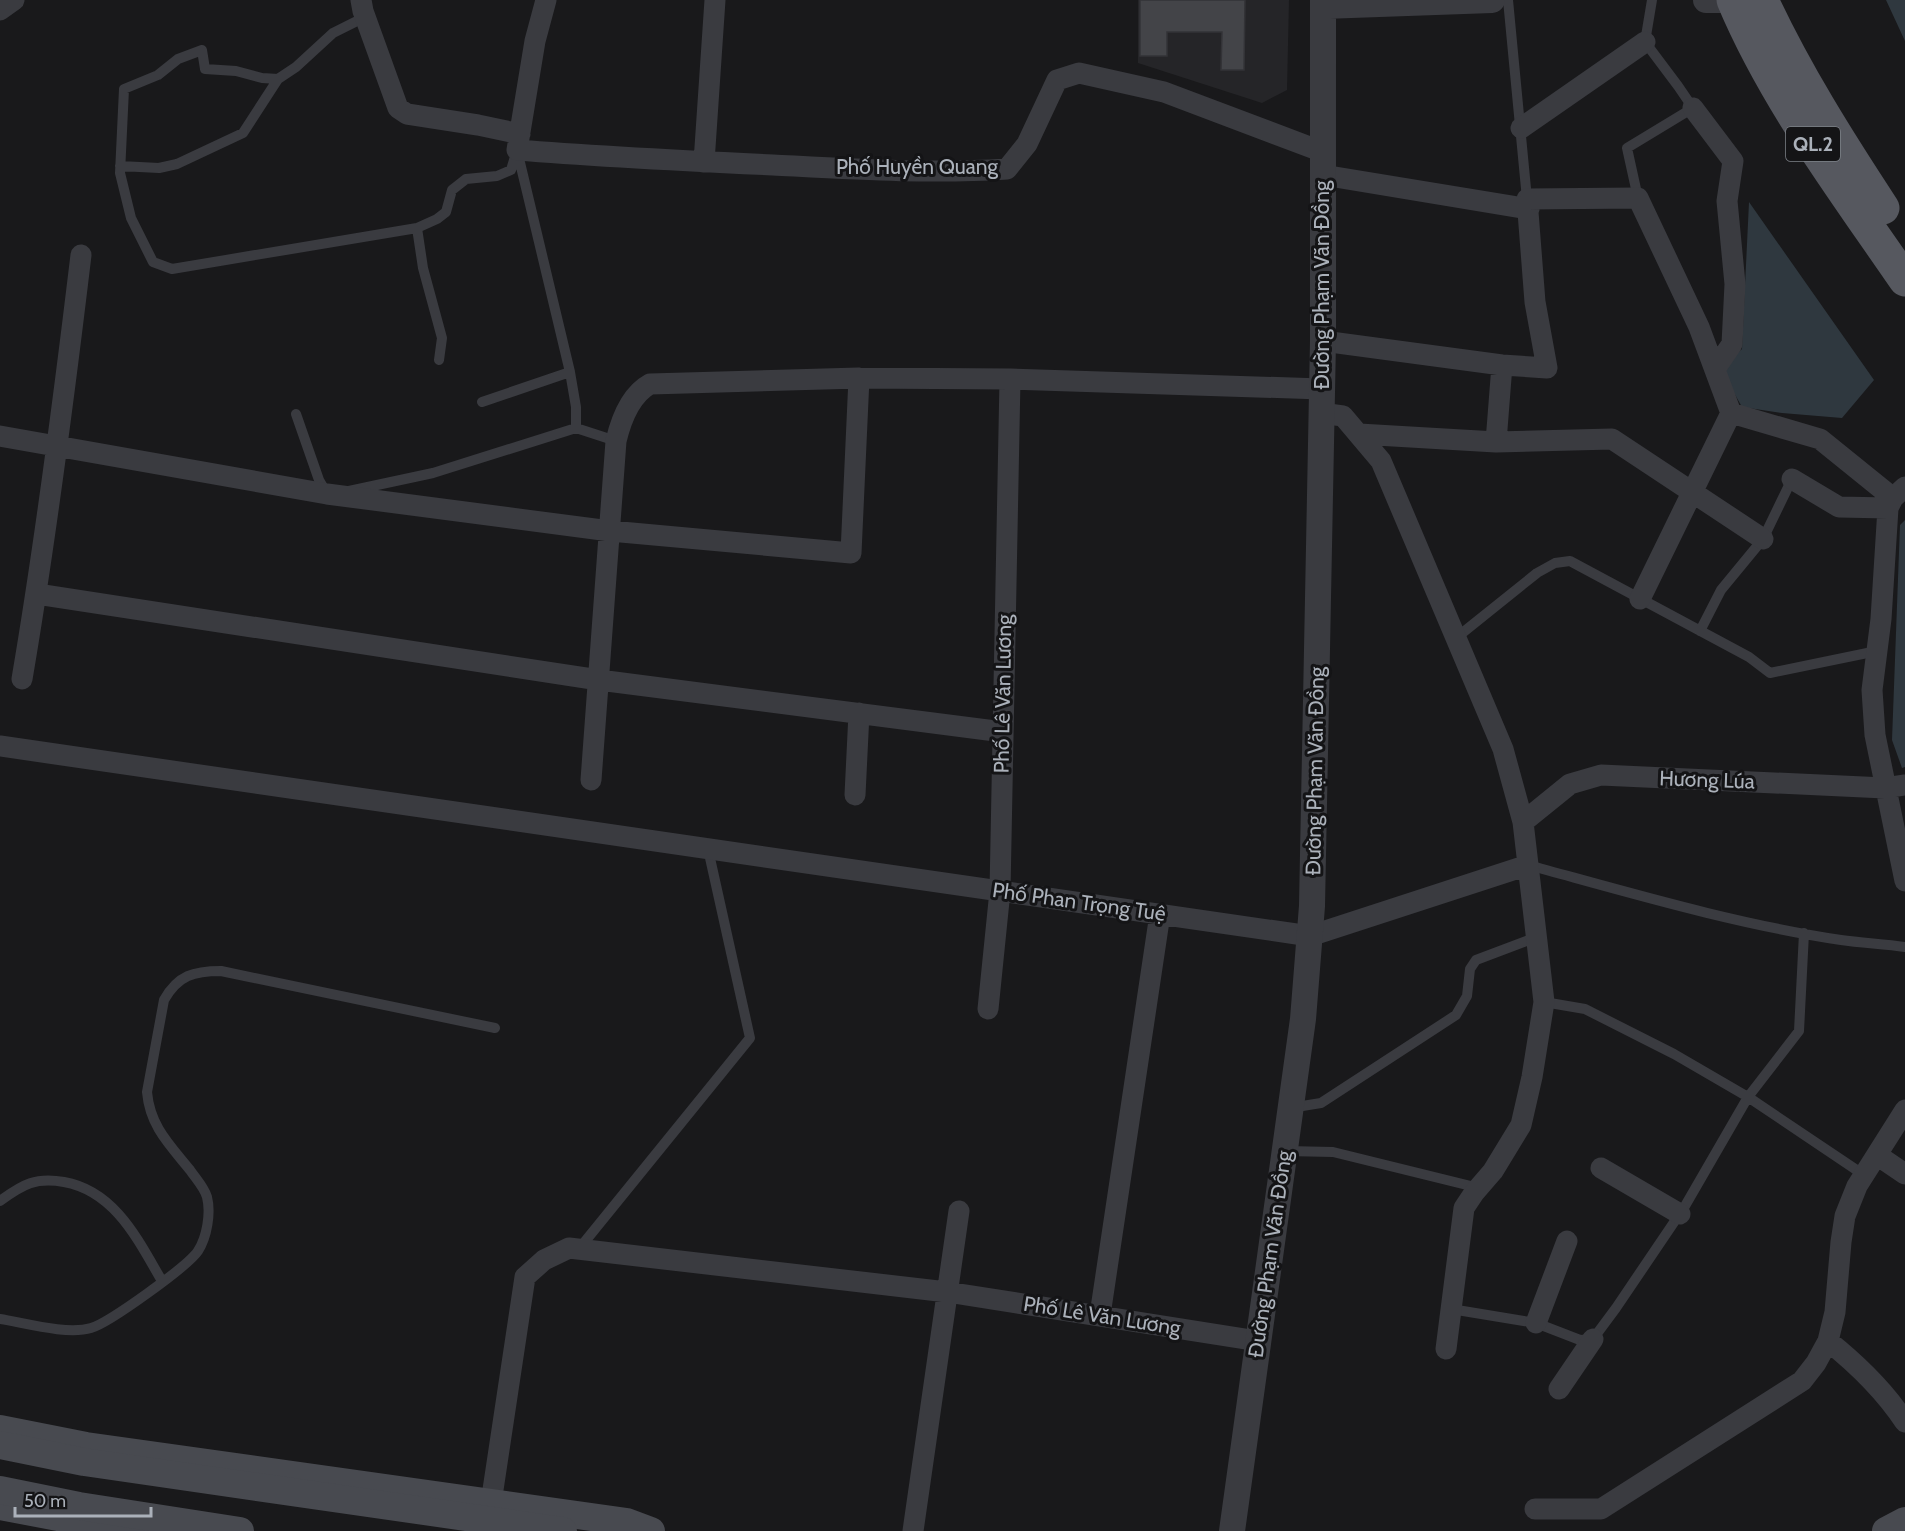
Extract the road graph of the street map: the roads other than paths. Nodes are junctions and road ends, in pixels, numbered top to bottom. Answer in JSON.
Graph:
{"nodes":[{"id":1,"x":14,"y":0,"type":"edge"},
{"id":2,"x":546,"y":0,"type":"edge"},
{"id":3,"x":715,"y":0,"type":"edge"},
{"id":4,"x":1492,"y":0,"type":"edge"},
{"id":5,"x":1508,"y":0,"type":"edge"},
{"id":6,"x":1652,"y":0,"type":"edge"},
{"id":7,"x":1734,"y":0,"type":"edge"},
{"id":8,"x":1323,"y":3,"type":"edge"},
{"id":9,"x":363,"y":9,"type":"edge"},
{"id":10,"x":0,"y":10,"type":"edge"},
{"id":11,"x":1644,"y":42,"type":"junction"},
{"id":12,"x":278,"y":79,"type":"junction"},
{"id":13,"x":1692,"y":108,"type":"junction"},
{"id":14,"x":1521,"y":128,"type":"junction"},
{"id":15,"x":518,"y":142,"type":"junction"},
{"id":16,"x":704,"y":162,"type":"junction"},
{"id":17,"x":1323,"y":164,"type":"junction"},
{"id":18,"x":120,"y":166,"type":"junction"},
{"id":19,"x":1638,"y":198,"type":"junction"},
{"id":20,"x":1528,"y":204,"type":"junction"},
{"id":21,"x":417,"y":228,"type":"junction"},
{"id":22,"x":1905,"y":243,"type":"edge"},
{"id":23,"x":81,"y":255,"type":"dead end"},
{"id":24,"x":1905,"y":280,"type":"edge"},
{"id":25,"x":1323,"y":341,"type":"junction"},
{"id":26,"x":439,"y":360,"type":"dead end"},
{"id":27,"x":1502,"y":365,"type":"junction"},
{"id":28,"x":1715,"y":369,"type":"junction"},
{"id":29,"x":570,"y":372,"type":"junction"},
{"id":30,"x":859,"y":378,"type":"junction"},
{"id":31,"x":1010,"y":379,"type":"junction"},
{"id":32,"x":1322,"y":401,"type":"junction"},
{"id":33,"x":482,"y":402,"type":"dead end"},
{"id":34,"x":1731,"y":413,"type":"junction"},
{"id":35,"x":296,"y":414,"type":"dead end"},
{"id":36,"x":576,"y":428,"type":"junction"},
{"id":37,"x":1359,"y":435,"type":"junction"},
{"id":38,"x":0,"y":436,"type":"edge"},
{"id":39,"x":616,"y":441,"type":"junction"},
{"id":40,"x":1496,"y":442,"type":"junction"},
{"id":41,"x":58,"y":446,"type":"junction"},
{"id":42,"x":1792,"y":479,"type":"joint"},
{"id":43,"x":1692,"y":491,"type":"junction"},
{"id":44,"x":327,"y":494,"type":"junction"},
{"id":45,"x":1895,"y":498,"type":"edge"},
{"id":46,"x":610,"y":531,"type":"junction"},
{"id":47,"x":1763,"y":539,"type":"junction"},
{"id":48,"x":37,"y":594,"type":"junction"},
{"id":49,"x":1640,"y":599,"type":"junction"},
{"id":50,"x":1700,"y":631,"type":"junction"},
{"id":51,"x":1456,"y":638,"type":"junction"},
{"id":52,"x":1877,"y":651,"type":"junction"},
{"id":53,"x":22,"y":679,"type":"dead end"},
{"id":54,"x":599,"y":680,"type":"junction"},
{"id":55,"x":859,"y":713,"type":"junction"},
{"id":56,"x":1002,"y":732,"type":"junction"},
{"id":57,"x":0,"y":746,"type":"edge"},
{"id":58,"x":591,"y":780,"type":"dead end"},
{"id":59,"x":1895,"y":786,"type":"edge"},
{"id":60,"x":855,"y":795,"type":"dead end"},
{"id":61,"x":1523,"y":822,"type":"junction"},
{"id":62,"x":708,"y":849,"type":"junction"},
{"id":63,"x":1528,"y":864,"type":"junction"},
{"id":64,"x":1905,"y":880,"type":"edge"},
{"id":65,"x":1000,"y":891,"type":"junction"},
{"id":66,"x":1160,"y":914,"type":"junction"},
{"id":67,"x":1804,"y":933,"type":"junction"},
{"id":68,"x":1310,"y":936,"type":"junction"},
{"id":69,"x":1537,"y":937,"type":"junction"},
{"id":70,"x":1905,"y":946,"type":"edge"},
{"id":71,"x":1544,"y":1002,"type":"junction"},
{"id":72,"x":988,"y":1009,"type":"dead end"},
{"id":73,"x":495,"y":1028,"type":"dead end"},
{"id":74,"x":1748,"y":1097,"type":"junction"},
{"id":75,"x":1290,"y":1108,"type":"junction"},
{"id":76,"x":1905,"y":1110,"type":"edge"},
{"id":77,"x":1284,"y":1151,"type":"junction"},
{"id":78,"x":1877,"y":1155,"type":"junction"},
{"id":79,"x":1601,"y":1168,"type":"dead end"},
{"id":80,"x":1905,"y":1174,"type":"edge"},
{"id":81,"x":1864,"y":1175,"type":"junction"},
{"id":82,"x":1479,"y":1188,"type":"junction"},
{"id":83,"x":0,"y":1201,"type":"edge"},
{"id":84,"x":959,"y":1211,"type":"dead end"},
{"id":85,"x":1680,"y":1214,"type":"junction"},
{"id":86,"x":1567,"y":1241,"type":"dead end"},
{"id":87,"x":578,"y":1250,"type":"junction"},
{"id":88,"x":162,"y":1281,"type":"junction"},
{"id":89,"x":947,"y":1292,"type":"junction"},
{"id":90,"x":1451,"y":1309,"type":"junction"},
{"id":91,"x":1100,"y":1315,"type":"junction"},
{"id":92,"x":0,"y":1319,"type":"edge"},
{"id":93,"x":1536,"y":1323,"type":"junction"},
{"id":94,"x":1593,"y":1339,"type":"junction"},
{"id":95,"x":1258,"y":1341,"type":"junction"},
{"id":96,"x":1828,"y":1341,"type":"junction"},
{"id":97,"x":1446,"y":1349,"type":"dead end"},
{"id":98,"x":1559,"y":1389,"type":"dead end"},
{"id":99,"x":1905,"y":1422,"type":"edge"},
{"id":100,"x":6,"y":1436,"type":"edge"},
{"id":101,"x":0,"y":1454,"type":"edge"},
{"id":102,"x":3,"y":1499,"type":"edge"},
{"id":103,"x":491,"y":1503,"type":"junction"},
{"id":104,"x":1535,"y":1509,"type":"dead end"},
{"id":105,"x":1905,"y":1521,"type":"edge"},
{"id":106,"x":141,"y":1531,"type":"edge"},
{"id":107,"x":240,"y":1531,"type":"edge"},
{"id":108,"x":563,"y":1531,"type":"edge"},
{"id":109,"x":651,"y":1531,"type":"edge"},
{"id":110,"x":913,"y":1531,"type":"edge"},
{"id":111,"x":1232,"y":1531,"type":"edge"},
{"id":112,"x":1886,"y":1531,"type":"edge"}],
"edges":[{"from":1,"to":10,"type":"street"},
{"from":2,"to":15,"type":"street"},
{"from":3,"to":16,"type":"street"},
{"from":4,"to":8,"type":"street"},
{"from":5,"to":14,"type":"lane"},
{"from":6,"to":11,"type":"lane"},
{"from":7,"to":22,"type":"main road","number":"QL.2"},
{"from":7,"to":24,"type":"main road","number":"QL.2"},
{"from":8,"to":17,"type":"street","name":"Đường Phạm Văn Đồng"},
{"from":9,"to":12,"type":"lane"},
{"from":9,"to":15,"type":"street","name":"Phố Huyền Quang"},
{"from":11,"to":13,"type":"lane"},
{"from":11,"to":14,"type":"street"},
{"from":12,"to":18,"type":"lane"},
{"from":12,"to":18,"type":"lane"},
{"from":13,"to":19,"type":"lane"},
{"from":13,"to":28,"type":"street"},
{"from":14,"to":20,"type":"lane"},
{"from":15,"to":16,"type":"street","name":"Phố Huyền Quang"},
{"from":15,"to":21,"type":"lane"},
{"from":15,"to":29,"type":"lane"},
{"from":16,"to":17,"type":"street","name":"Phố Huyền Quang"},
{"from":17,"to":20,"type":"street"},
{"from":17,"to":25,"type":"street","name":"Đường Phạm Văn Đồng"},
{"from":18,"to":21,"type":"lane"},
{"from":19,"to":20,"type":"street"},
{"from":19,"to":28,"type":"street"},
{"from":20,"to":27,"type":"street"},
{"from":21,"to":26,"type":"lane"},
{"from":23,"to":41,"type":"street"},
{"from":25,"to":27,"type":"street"},
{"from":25,"to":32,"type":"street","name":"Đường Phạm Văn Đồng"},
{"from":27,"to":40,"type":"street"},
{"from":28,"to":34,"type":"street"},
{"from":29,"to":33,"type":"lane"},
{"from":29,"to":36,"type":"lane"},
{"from":30,"to":31,"type":"street"},
{"from":30,"to":39,"type":"street"},
{"from":30,"to":46,"type":"street"},
{"from":31,"to":32,"type":"street"},
{"from":31,"to":56,"type":"street","name":"Phố Lê Văn Lương"},
{"from":32,"to":37,"type":"street"},
{"from":32,"to":68,"type":"street","name":"Đường Phạm Văn Đồng"},
{"from":34,"to":43,"type":"street"},
{"from":34,"to":45,"type":"street"},
{"from":35,"to":44,"type":"lane"},
{"from":36,"to":39,"type":"lane"},
{"from":36,"to":44,"type":"lane"},
{"from":37,"to":40,"type":"street"},
{"from":37,"to":51,"type":"street"},
{"from":38,"to":41,"type":"street"},
{"from":39,"to":46,"type":"street"},
{"from":40,"to":43,"type":"street"},
{"from":41,"to":44,"type":"street"},
{"from":41,"to":48,"type":"street"},
{"from":42,"to":45,"type":"street"},
{"from":42,"to":47,"type":"lane"},
{"from":43,"to":47,"type":"street"},
{"from":43,"to":49,"type":"street"},
{"from":44,"to":46,"type":"street"},
{"from":45,"to":52,"type":"street"},
{"from":46,"to":54,"type":"street"},
{"from":47,"to":50,"type":"lane"},
{"from":48,"to":53,"type":"street"},
{"from":48,"to":54,"type":"street"},
{"from":49,"to":50,"type":"lane"},
{"from":49,"to":51,"type":"lane"},
{"from":50,"to":52,"type":"lane"},
{"from":51,"to":61,"type":"street"},
{"from":52,"to":59,"type":"street"},
{"from":54,"to":55,"type":"street"},
{"from":54,"to":58,"type":"street"},
{"from":55,"to":56,"type":"street"},
{"from":55,"to":60,"type":"street"},
{"from":56,"to":65,"type":"street","name":"Phố Lê Văn Lương"},
{"from":57,"to":62,"type":"street","name":"Phố Phan Trọng Tuệ"},
{"from":59,"to":61,"type":"street","name":"Hương Lúa"},
{"from":59,"to":64,"type":"street"},
{"from":61,"to":63,"type":"street"},
{"from":62,"to":65,"type":"street","name":"Phố Phan Trọng Tuệ"},
{"from":62,"to":87,"type":"lane"},
{"from":63,"to":67,"type":"lane"},
{"from":63,"to":68,"type":"street"},
{"from":63,"to":69,"type":"street"},
{"from":65,"to":66,"type":"street","name":"Phố Phan Trọng Tuệ"},
{"from":65,"to":72,"type":"street","name":"Phố Lê Văn Lương"},
{"from":66,"to":68,"type":"street","name":"Phố Phan Trọng Tuệ"},
{"from":66,"to":91,"type":"street"},
{"from":67,"to":70,"type":"lane"},
{"from":67,"to":74,"type":"lane"},
{"from":68,"to":75,"type":"street","name":"Đường Phạm Văn Đồng"},
{"from":69,"to":71,"type":"street"},
{"from":69,"to":75,"type":"lane"},
{"from":71,"to":74,"type":"lane"},
{"from":71,"to":82,"type":"street"},
{"from":73,"to":88,"type":"lane"},
{"from":74,"to":81,"type":"lane"},
{"from":74,"to":85,"type":"lane"},
{"from":75,"to":77,"type":"street","name":"Đường Phạm Văn Đồng"},
{"from":76,"to":78,"type":"street"},
{"from":77,"to":82,"type":"lane"},
{"from":77,"to":95,"type":"street","name":"Đường Phạm Văn Đồng"},
{"from":78,"to":80,"type":"street"},
{"from":78,"to":81,"type":"street"},
{"from":79,"to":85,"type":"street"},
{"from":81,"to":96,"type":"street"},
{"from":82,"to":90,"type":"street"},
{"from":83,"to":88,"type":"lane"},
{"from":84,"to":89,"type":"street"},
{"from":85,"to":94,"type":"lane"},
{"from":86,"to":93,"type":"street"},
{"from":87,"to":89,"type":"street","name":"Phố Lê Văn Lương"},
{"from":87,"to":103,"type":"street"},
{"from":88,"to":92,"type":"lane"},
{"from":89,"to":91,"type":"street","name":"Phố Lê Văn Lương"},
{"from":89,"to":110,"type":"street"},
{"from":90,"to":93,"type":"lane"},
{"from":90,"to":97,"type":"street"},
{"from":91,"to":95,"type":"street","name":"Phố Lê Văn Lương"},
{"from":93,"to":94,"type":"lane"},
{"from":94,"to":98,"type":"street"},
{"from":95,"to":111,"type":"street","name":"Đường Phạm Văn Đồng"},
{"from":96,"to":99,"type":"street"},
{"from":96,"to":104,"type":"street"},
{"from":100,"to":101,"type":"main road"},
{"from":100,"to":103,"type":"main road"},
{"from":100,"to":108,"type":"main road","bridge":true},
{"from":102,"to":106,"type":"main road"},
{"from":102,"to":107,"type":"main road","bridge":true},
{"from":103,"to":109,"type":"main road"},
{"from":105,"to":112,"type":"main road"}]}
